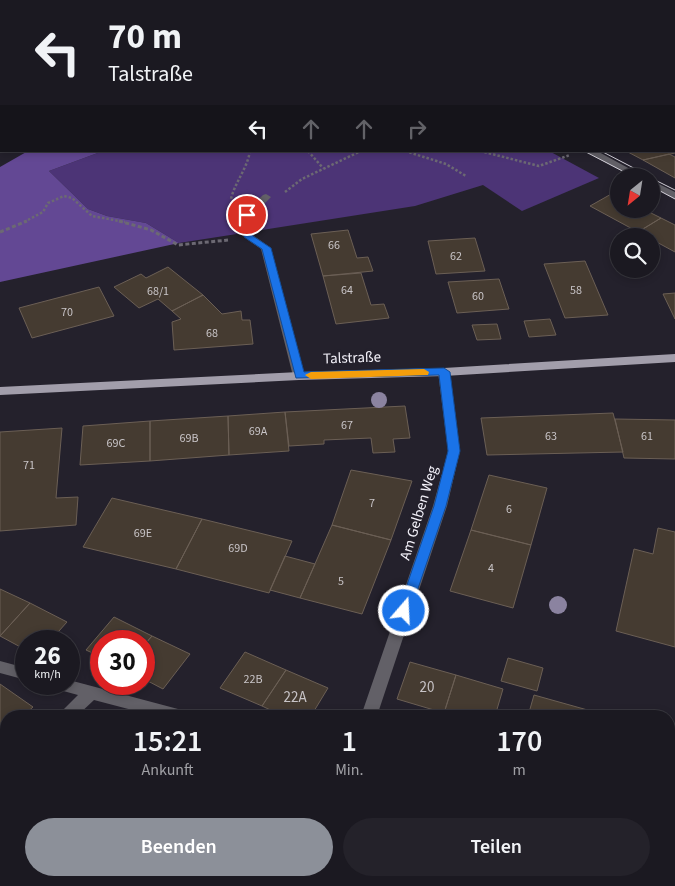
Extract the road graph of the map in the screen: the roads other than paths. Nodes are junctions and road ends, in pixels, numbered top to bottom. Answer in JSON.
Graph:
{"nodes":[{"id":1,"x":592,"y":152,"type":"edge"},
{"id":2,"x":623,"y":168,"type":"edge"},
{"id":3,"x":660,"y":188,"type":"edge"},
{"id":4,"x":675,"y":196,"type":"edge"},
{"id":5,"x":266,"y":197,"type":"road end"},
{"id":6,"x":675,"y":358,"type":"edge"},
{"id":7,"x":444,"y":372,"type":"junction"},
{"id":8,"x":300,"y":376,"type":"junction"},
{"id":9,"x":0,"y":391,"type":"edge"},
{"id":10,"x":0,"y":668,"type":"edge"},
{"id":11,"x":15,"y":671,"type":"edge"},
{"id":12,"x":90,"y":694,"type":"edge"},
{"id":13,"x":103,"y":695,"type":"edge"},
{"id":14,"x":73,"y":710,"type":"edge"},
{"id":15,"x":156,"y":710,"type":"edge"},
{"id":16,"x":371,"y":710,"type":"edge"}],
"edges":[{"from":1,"to":2,"type":"street"},
{"from":3,"to":4,"type":"street"},
{"from":5,"to":8,"type":"street"},
{"from":6,"to":7,"type":"main road","name":"Talstraße"},
{"from":7,"to":8,"type":"main road","name":"Talstraße"},
{"from":7,"to":16,"type":"street","name":"Am Gelben Weg"},
{"from":8,"to":9,"type":"main road","name":"Talstraße"},
{"from":10,"to":11,"type":"street"},
{"from":12,"to":14,"type":"street"},
{"from":13,"to":15,"type":"street"}]}
